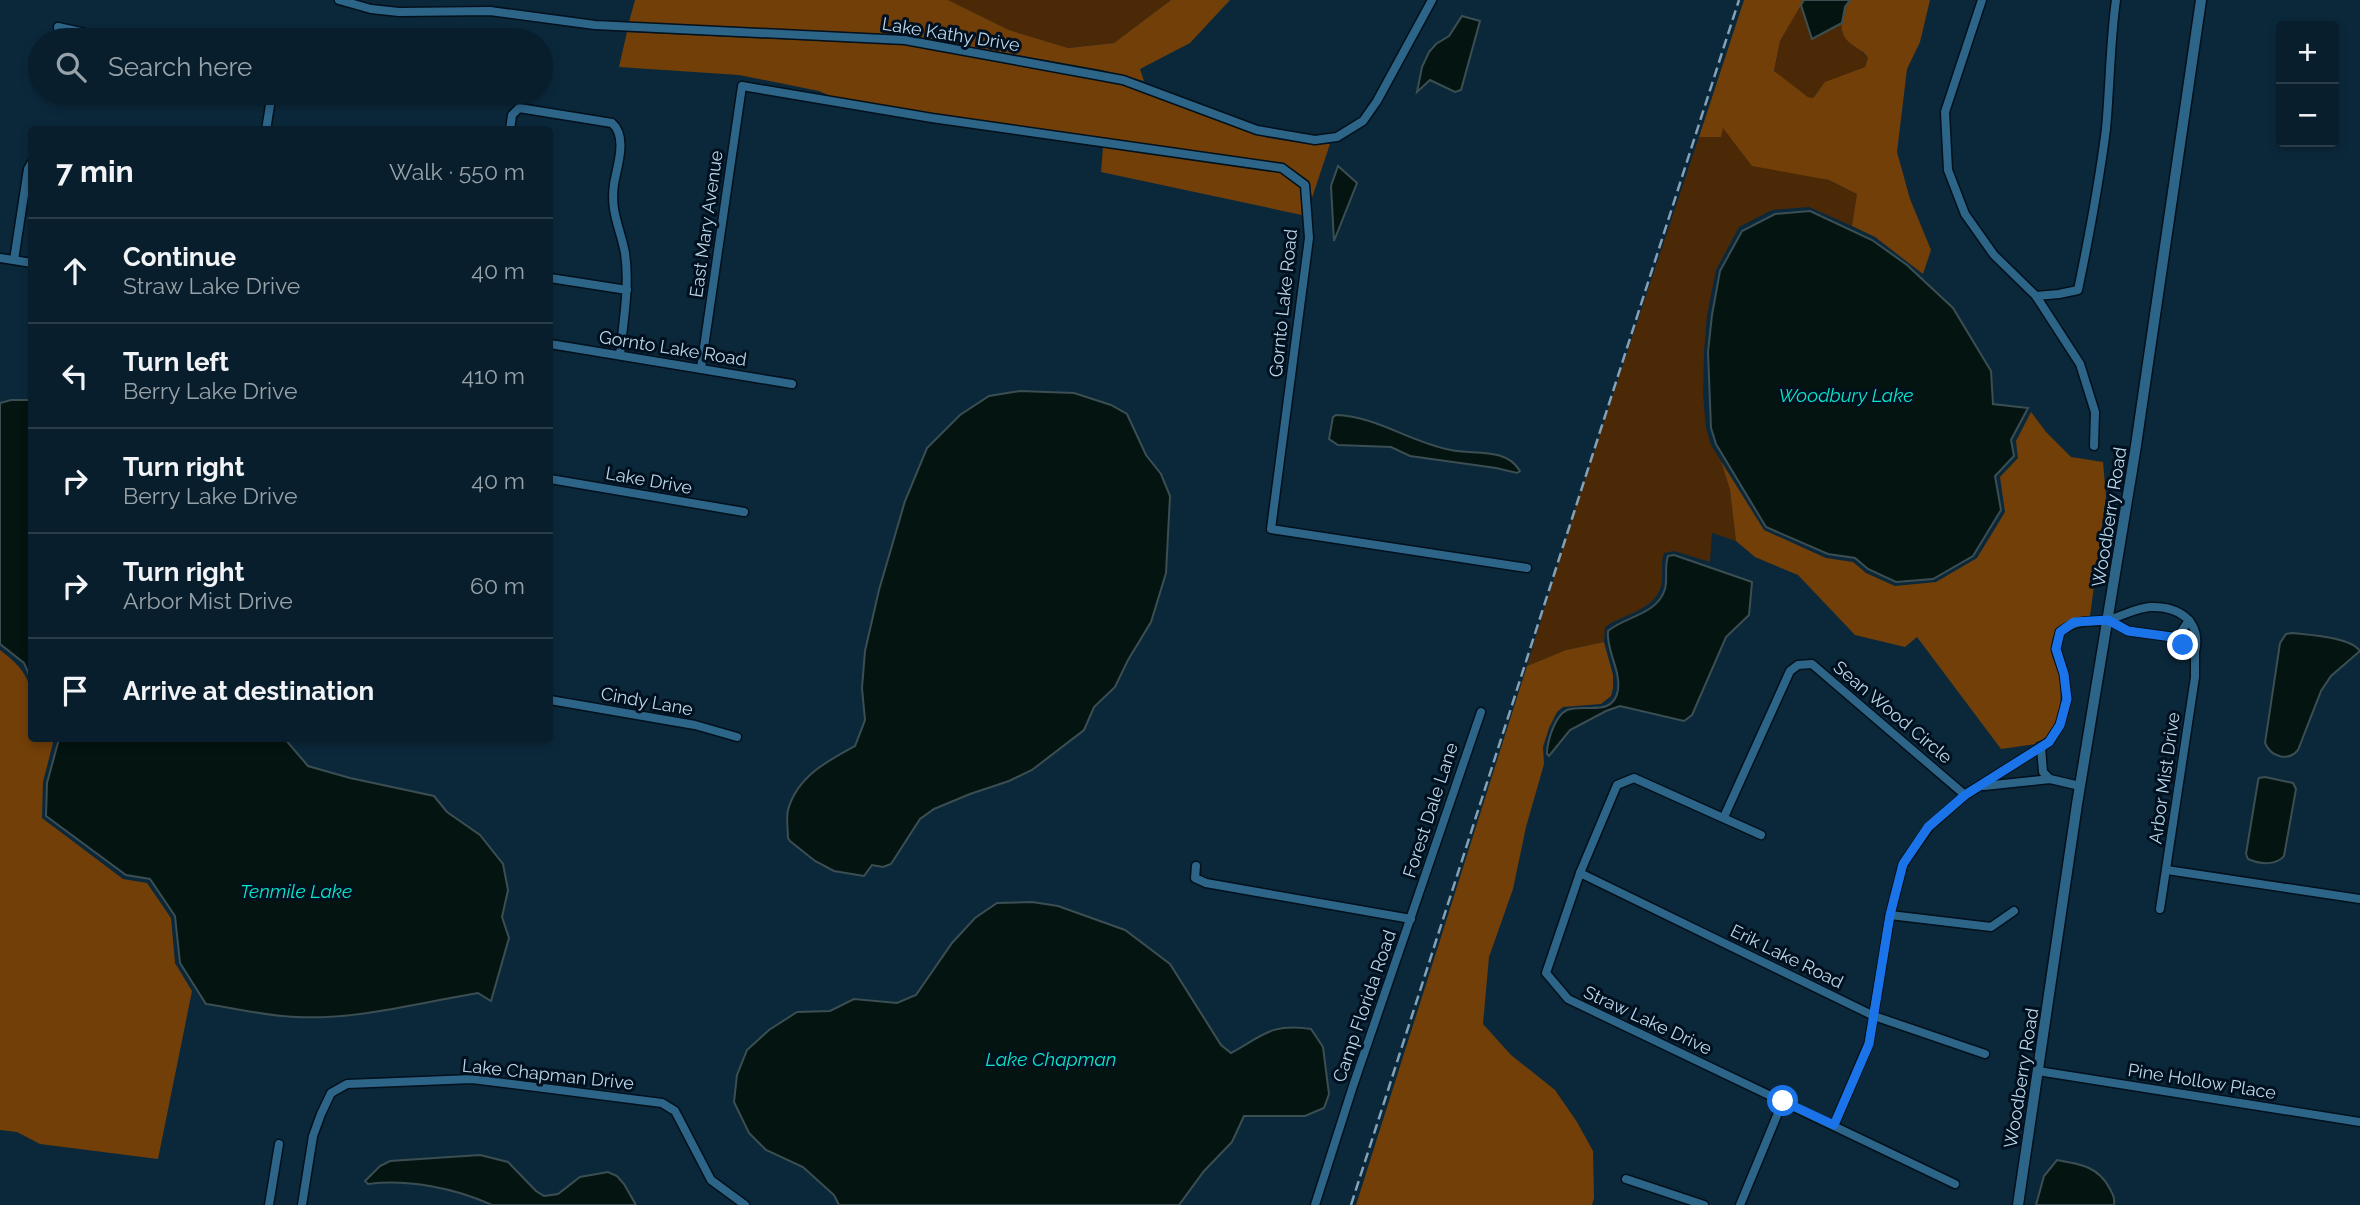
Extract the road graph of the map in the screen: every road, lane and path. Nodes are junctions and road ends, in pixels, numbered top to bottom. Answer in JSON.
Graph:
{"nodes":[{"id":1,"x":339,"y":0,"type":"edge"},
{"id":2,"x":1432,"y":0,"type":"edge"},
{"id":3,"x":1982,"y":0,"type":"edge"},
{"id":4,"x":2116,"y":0,"type":"edge"},
{"id":5,"x":2201,"y":0,"type":"edge"},
{"id":6,"x":58,"y":27,"type":"dead end"},
{"id":7,"x":63,"y":28,"type":"edge"},
{"id":8,"x":743,"y":86,"type":"joint"},
{"id":9,"x":270,"y":105,"type":"edge"},
{"id":10,"x":267,"y":126,"type":"edge"},
{"id":11,"x":511,"y":126,"type":"edge"},
{"id":12,"x":28,"y":169,"type":"edge"},
{"id":13,"x":0,"y":258,"type":"edge"},
{"id":14,"x":13,"y":260,"type":"junction"},
{"id":15,"x":28,"y":262,"type":"edge"},
{"id":16,"x":553,"y":278,"type":"edge"},
{"id":17,"x":627,"y":290,"type":"junction"},
{"id":18,"x":2036,"y":296,"type":"junction"},
{"id":19,"x":553,"y":344,"type":"edge"},
{"id":20,"x":620,"y":355,"type":"junction"},
{"id":21,"x":701,"y":368,"type":"junction"},
{"id":22,"x":792,"y":384,"type":"dead end"},
{"id":23,"x":2094,"y":446,"type":"dead end"},
{"id":24,"x":553,"y":480,"type":"edge"},
{"id":25,"x":744,"y":512,"type":"dead end"},
{"id":26,"x":1527,"y":568,"type":"dead end"},
{"id":27,"x":2108,"y":620,"type":"junction"},
{"id":28,"x":2189,"y":620,"type":"junction"},
{"id":29,"x":2176,"y":640,"type":"junction"},
{"id":30,"x":2194,"y":652,"type":"junction"},
{"id":31,"x":553,"y":700,"type":"edge"},
{"id":32,"x":1481,"y":712,"type":"dead end"},
{"id":33,"x":737,"y":737,"type":"dead end"},
{"id":34,"x":2041,"y":747,"type":"junction"},
{"id":35,"x":2050,"y":779,"type":"junction"},
{"id":36,"x":2080,"y":786,"type":"junction"},
{"id":37,"x":1977,"y":787,"type":"junction"},
{"id":38,"x":1965,"y":795,"type":"junction"},
{"id":39,"x":1724,"y":817,"type":"junction"},
{"id":40,"x":1761,"y":835,"type":"dead end"},
{"id":41,"x":1196,"y":866,"type":"dead end"},
{"id":42,"x":2167,"y":870,"type":"junction"},
{"id":43,"x":1580,"y":873,"type":"junction"},
{"id":44,"x":2360,"y":899,"type":"edge"},
{"id":45,"x":2160,"y":908,"type":"dead end"},
{"id":46,"x":2014,"y":911,"type":"dead end"},
{"id":47,"x":1890,"y":915,"type":"junction"},
{"id":48,"x":1411,"y":919,"type":"junction"},
{"id":49,"x":1874,"y":1016,"type":"junction"},
{"id":50,"x":1985,"y":1055,"type":"dead end"},
{"id":51,"x":2038,"y":1071,"type":"junction"},
{"id":52,"x":1783,"y":1101,"type":"junction"},
{"id":53,"x":2360,"y":1122,"type":"edge"},
{"id":54,"x":1834,"y":1125,"type":"junction"},
{"id":55,"x":279,"y":1144,"type":"dead end"},
{"id":56,"x":1626,"y":1180,"type":"dead end"},
{"id":57,"x":1955,"y":1184,"type":"dead end"},
{"id":58,"x":269,"y":1205,"type":"edge"},
{"id":59,"x":302,"y":1205,"type":"edge"},
{"id":60,"x":745,"y":1205,"type":"edge"},
{"id":61,"x":1315,"y":1205,"type":"edge"},
{"id":62,"x":1704,"y":1205,"type":"edge"},
{"id":63,"x":1740,"y":1205,"type":"edge"},
{"id":64,"x":2018,"y":1205,"type":"edge"}],
"edges":[{"from":1,"to":2,"type":"street","name":"Lake Kathy Drive"},
{"from":3,"to":18,"type":"street"},
{"from":4,"to":18,"type":"street"},
{"from":5,"to":27,"type":"street","name":"Woodberry Road"},
{"from":6,"to":7,"type":"street"},
{"from":8,"to":21,"type":"street","name":"East Mary Avenue"},
{"from":8,"to":26,"type":"street","name":"Gornto Lake Road"},
{"from":9,"to":10,"type":"street"},
{"from":11,"to":17,"type":"street"},
{"from":12,"to":14,"type":"street"},
{"from":13,"to":14,"type":"street"},
{"from":14,"to":15,"type":"street"},
{"from":16,"to":17,"type":"street"},
{"from":17,"to":20,"type":"street"},
{"from":18,"to":23,"type":"street"},
{"from":19,"to":20,"type":"street","name":"Gornto Lake Road"},
{"from":20,"to":21,"type":"street","name":"Gornto Lake Road"},
{"from":21,"to":22,"type":"street","name":"Gornto Lake Road"},
{"from":24,"to":25,"type":"street","name":"Lake Drive"},
{"from":27,"to":28,"type":"street"},
{"from":27,"to":29,"type":"street"},
{"from":27,"to":34,"type":"street"},
{"from":27,"to":36,"type":"street","name":"Woodberry Road"},
{"from":28,"to":29,"type":"street"},
{"from":28,"to":30,"type":"street","name":"Arbor Mist Drive"},
{"from":29,"to":30,"type":"street"},
{"from":30,"to":42,"type":"street","name":"Arbor Mist Drive"},
{"from":31,"to":33,"type":"street","name":"Cindy Lane"},
{"from":32,"to":48,"type":"street","name":"Forest Dale Lane"},
{"from":34,"to":35,"type":"street"},
{"from":34,"to":37,"type":"street"},
{"from":35,"to":36,"type":"street"},
{"from":35,"to":37,"type":"street"},
{"from":36,"to":51,"type":"street","name":"Woodberry Road"},
{"from":37,"to":38,"type":"street"},
{"from":38,"to":39,"type":"street","name":"Sean Wood Circle"},
{"from":38,"to":47,"type":"street"},
{"from":39,"to":40,"type":"street","name":"Straw Lake Drive"},
{"from":39,"to":43,"type":"street","name":"Straw Lake Drive"},
{"from":41,"to":48,"type":"street","name":"Camp Florida Road"},
{"from":42,"to":44,"type":"street"},
{"from":42,"to":45,"type":"street","name":"Arbor Mist Drive"},
{"from":43,"to":49,"type":"street","name":"Erik Lake Road"},
{"from":43,"to":52,"type":"street","name":"Straw Lake Drive"},
{"from":46,"to":47,"type":"street"},
{"from":47,"to":49,"type":"street"},
{"from":48,"to":61,"type":"street","name":"Camp Florida Road"},
{"from":49,"to":50,"type":"street","name":"Erik Lake Road"},
{"from":49,"to":54,"type":"street"},
{"from":51,"to":53,"type":"street","name":"Pine Hollow Place"},
{"from":51,"to":64,"type":"street","name":"Woodberry Road"},
{"from":52,"to":54,"type":"street","name":"Straw Lake Drive"},
{"from":52,"to":63,"type":"street"},
{"from":54,"to":57,"type":"street","name":"Straw Lake Drive"},
{"from":55,"to":58,"type":"street"},
{"from":56,"to":62,"type":"street"},
{"from":59,"to":60,"type":"street","name":"Lake Chapman Drive"}]}
